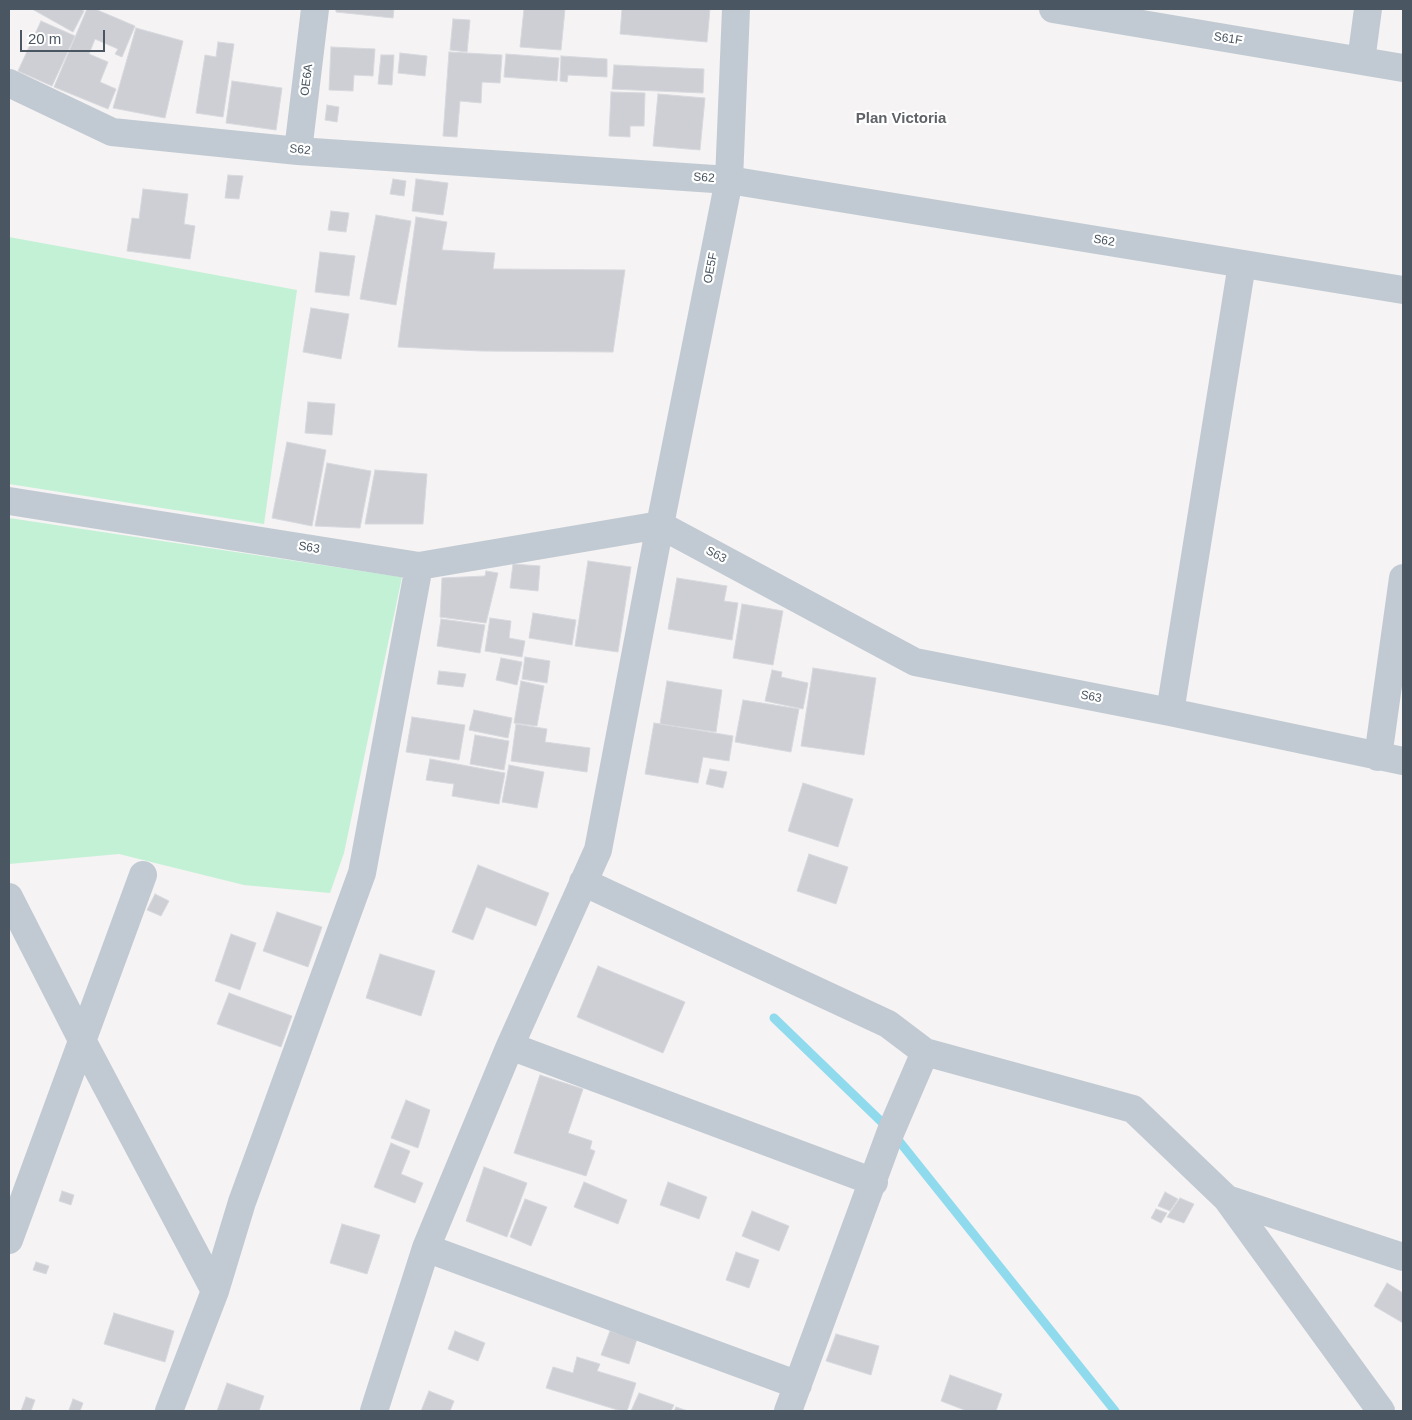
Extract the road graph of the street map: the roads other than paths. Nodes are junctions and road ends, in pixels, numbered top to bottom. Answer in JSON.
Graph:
{"nodes":[{"id":1,"x":315,"y":9,"type":"edge"},
{"id":2,"x":736,"y":9,"type":"edge"},
{"id":3,"x":1053,"y":9,"type":"edge"},
{"id":4,"x":1368,"y":9,"type":"edge"},
{"id":5,"x":1162,"y":18,"type":"edge"},
{"id":6,"x":1361,"y":60,"type":"junction"},
{"id":7,"x":1403,"y":68,"type":"edge"},
{"id":8,"x":9,"y":83,"type":"edge"},
{"id":9,"x":298,"y":150,"type":"junction"},
{"id":10,"x":729,"y":180,"type":"junction"},
{"id":11,"x":1242,"y":264,"type":"junction"},
{"id":12,"x":1403,"y":290,"type":"edge"},
{"id":13,"x":9,"y":501,"type":"edge"},
{"id":14,"x":660,"y":525,"type":"junction"},
{"id":15,"x":418,"y":566,"type":"junction"},
{"id":16,"x":1403,"y":578,"type":"edge"},
{"id":17,"x":1170,"y":712,"type":"junction"},
{"id":18,"x":1390,"y":759,"type":"edge"},
{"id":19,"x":143,"y":875,"type":"dead end"},
{"id":20,"x":583,"y":882,"type":"junction"},
{"id":21,"x":9,"y":897,"type":"edge"},
{"id":22,"x":83,"y":1042,"type":"junction"},
{"id":23,"x":510,"y":1046,"type":"junction"},
{"id":24,"x":925,"y":1052,"type":"junction"},
{"id":25,"x":874,"y":1182,"type":"junction"},
{"id":26,"x":1227,"y":1199,"type":"junction"},
{"id":27,"x":9,"y":1240,"type":"edge"},
{"id":28,"x":426,"y":1248,"type":"junction"},
{"id":29,"x":1403,"y":1257,"type":"edge"},
{"id":30,"x":215,"y":1291,"type":"junction"},
{"id":31,"x":798,"y":1385,"type":"junction"},
{"id":32,"x":169,"y":1411,"type":"edge"},
{"id":33,"x":374,"y":1411,"type":"edge"},
{"id":34,"x":788,"y":1411,"type":"edge"},
{"id":35,"x":1381,"y":1411,"type":"edge"}],
"edges":[{"from":1,"to":9,"type":"street","name":"OE6A"},
{"from":2,"to":10,"type":"street","name":"OE5F"},
{"from":3,"to":5,"type":"street","name":"S61F"},
{"from":4,"to":6,"type":"street"},
{"from":5,"to":6,"type":"street","name":"S61F"},
{"from":6,"to":7,"type":"street","name":"S61F"},
{"from":8,"to":9,"type":"street","name":"S62"},
{"from":9,"to":10,"type":"street","name":"S62"},
{"from":10,"to":11,"type":"street","name":"S62"},
{"from":10,"to":14,"type":"street","name":"OE5F"},
{"from":11,"to":12,"type":"street","name":"S62"},
{"from":11,"to":17,"type":"street"},
{"from":13,"to":15,"type":"street","name":"S63"},
{"from":14,"to":15,"type":"street","name":"S63"},
{"from":14,"to":17,"type":"street","name":"S63"},
{"from":14,"to":20,"type":"street","name":"OE5F"},
{"from":15,"to":30,"type":"street"},
{"from":16,"to":18,"type":"street"},
{"from":17,"to":18,"type":"street","name":"S63"},
{"from":19,"to":22,"type":"street"},
{"from":20,"to":23,"type":"street","name":"OE5F"},
{"from":20,"to":24,"type":"street"},
{"from":21,"to":22,"type":"street"},
{"from":22,"to":27,"type":"street"},
{"from":22,"to":30,"type":"street"},
{"from":23,"to":25,"type":"street"},
{"from":23,"to":28,"type":"street","name":"OE5F"},
{"from":24,"to":25,"type":"street"},
{"from":24,"to":26,"type":"street"},
{"from":25,"to":31,"type":"street"},
{"from":26,"to":29,"type":"street"},
{"from":26,"to":35,"type":"street"},
{"from":28,"to":31,"type":"street"},
{"from":28,"to":33,"type":"street","name":"OE5F"},
{"from":30,"to":32,"type":"street"},
{"from":31,"to":34,"type":"street"}]}
